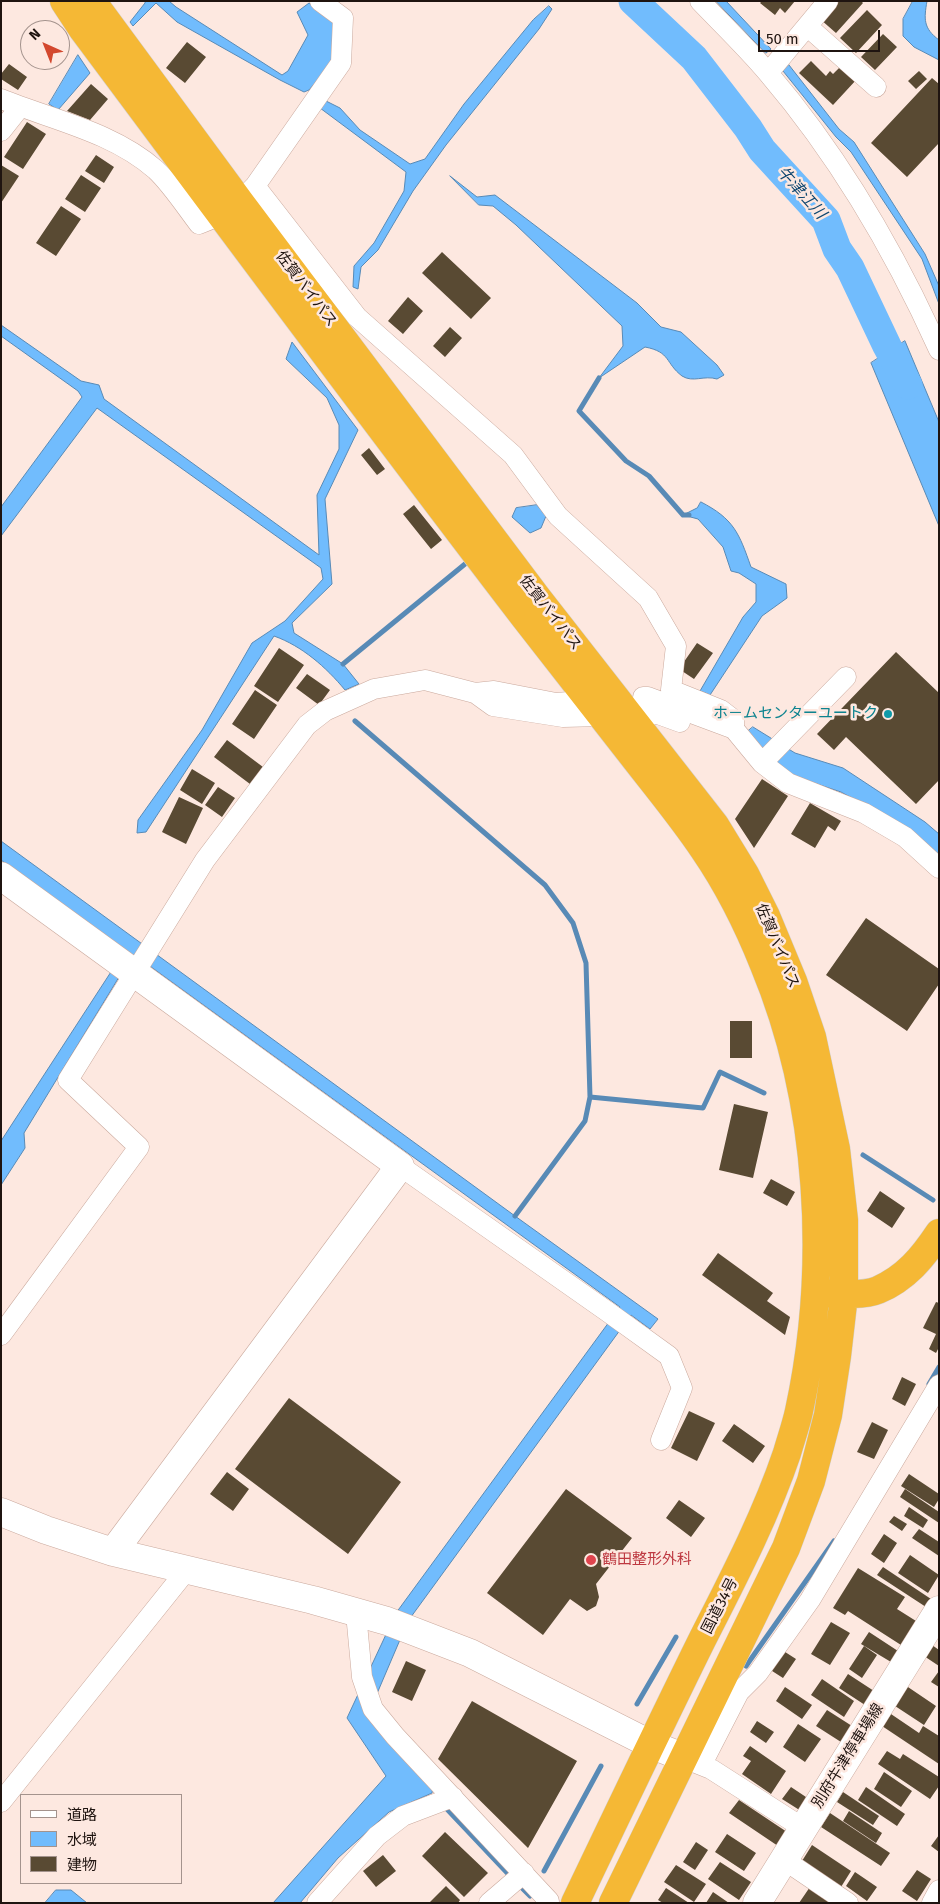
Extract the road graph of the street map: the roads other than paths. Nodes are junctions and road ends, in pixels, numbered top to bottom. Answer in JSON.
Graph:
{"nodes":[{"id":1,"x":64,"y":1,"type":"edge"},
{"id":2,"x":92,"y":1,"type":"edge"},
{"id":3,"x":320,"y":1,"type":"edge"},
{"id":4,"x":700,"y":1,"type":"edge"},
{"id":5,"x":828,"y":1,"type":"edge"},
{"id":6,"x":808,"y":26,"type":"junction"},
{"id":7,"x":776,"y":64,"type":"junction"},
{"id":8,"x":876,"y":86,"type":"dead end"},
{"id":9,"x":1,"y":99,"type":"edge"},
{"id":10,"x":20,"y":107,"type":"junction"},
{"id":11,"x":1,"y":131,"type":"edge"},
{"id":12,"x":239,"y":201,"type":"junction"},
{"id":13,"x":394,"y":349,"type":"junction"},
{"id":14,"x":939,"y":350,"type":"edge"},
{"id":15,"x":365,"y":368,"type":"junction"},
{"id":16,"x":846,"y":677,"type":"dead end"},
{"id":17,"x":475,"y":693,"type":"junction"},
{"id":18,"x":569,"y":702,"type":"dead end"},
{"id":19,"x":636,"y":706,"type":"junction"},
{"id":20,"x":602,"y":716,"type":"junction"},
{"id":21,"x":740,"y":737,"type":"junction"},
{"id":22,"x":762,"y":763,"type":"junction"},
{"id":23,"x":939,"y":868,"type":"edge"},
{"id":24,"x":1,"y":876,"type":"edge"},
{"id":25,"x":141,"y":961,"type":"junction"},
{"id":26,"x":400,"y":1166,"type":"junction"},
{"id":27,"x":939,"y":1233,"type":"edge"},
{"id":28,"x":816,"y":1292,"type":"junction"},
{"id":29,"x":844,"y":1295,"type":"junction"},
{"id":30,"x":1,"y":1335,"type":"edge"},
{"id":31,"x":939,"y":1385,"type":"edge"},
{"id":32,"x":661,"y":1440,"type":"dead end"},
{"id":33,"x":1,"y":1512,"type":"edge"},
{"id":34,"x":113,"y":1552,"type":"junction"},
{"id":35,"x":186,"y":1571,"type":"junction"},
{"id":36,"x":939,"y":1610,"type":"edge"},
{"id":37,"x":356,"y":1613,"type":"junction"},
{"id":38,"x":650,"y":1744,"type":"junction"},
{"id":39,"x":693,"y":1761,"type":"junction"},
{"id":40,"x":453,"y":1797,"type":"junction"},
{"id":41,"x":1,"y":1802,"type":"edge"},
{"id":42,"x":802,"y":1828,"type":"junction"},
{"id":43,"x":783,"y":1859,"type":"junction"},
{"id":44,"x":524,"y":1873,"type":"junction"},
{"id":45,"x":939,"y":1890,"type":"edge"},
{"id":46,"x":562,"y":1902,"type":"edge"},
{"id":47,"x":316,"y":1903,"type":"edge"},
{"id":48,"x":489,"y":1903,"type":"edge"},
{"id":49,"x":613,"y":1903,"type":"edge"},
{"id":50,"x":757,"y":1903,"type":"edge"},
{"id":51,"x":848,"y":1903,"type":"edge"},
{"id":52,"x":932,"y":1903,"type":"edge"}],
"edges":[{"from":1,"to":12,"type":"highway","name":"佐賀バイパス"},
{"from":2,"to":12,"type":"highway","name":"佐賀バイパス"},
{"from":3,"to":12,"type":"street"},
{"from":4,"to":7,"type":"street"},
{"from":5,"to":6,"type":"street"},
{"from":6,"to":7,"type":"street"},
{"from":6,"to":8,"type":"street"},
{"from":7,"to":14,"type":"street"},
{"from":9,"to":10,"type":"street"},
{"from":10,"to":11,"type":"street"},
{"from":10,"to":12,"type":"street"},
{"from":12,"to":13,"type":"street"},
{"from":12,"to":15,"type":"highway","name":"佐賀バイパス"},
{"from":12,"to":20,"type":"highway","name":"佐賀バイパス"},
{"from":13,"to":15,"type":"street"},
{"from":13,"to":21,"type":"street"},
{"from":15,"to":19,"type":"highway","name":"佐賀バイパス"},
{"from":16,"to":22,"type":"street"},
{"from":17,"to":18,"type":"street"},
{"from":17,"to":20,"type":"street"},
{"from":17,"to":25,"type":"street"},
{"from":19,"to":21,"type":"street"},
{"from":19,"to":29,"type":"highway","name":"佐賀バイパス"},
{"from":20,"to":28,"type":"highway","name":"佐賀バイパス"},
{"from":21,"to":22,"type":"street"},
{"from":22,"to":23,"type":"street"},
{"from":24,"to":25,"type":"street"},
{"from":25,"to":26,"type":"street"},
{"from":25,"to":30,"type":"street"},
{"from":26,"to":32,"type":"street"},
{"from":26,"to":34,"type":"street"},
{"from":27,"to":29,"type":"highway"},
{"from":28,"to":29,"type":"highway"},
{"from":28,"to":38,"type":"highway","name":"国道34号"},
{"from":29,"to":39,"type":"highway"},
{"from":31,"to":39,"type":"street"},
{"from":33,"to":34,"type":"street"},
{"from":34,"to":35,"type":"street"},
{"from":35,"to":37,"type":"street"},
{"from":35,"to":41,"type":"street"},
{"from":36,"to":42,"type":"street","name":"別府牛津停車場線"},
{"from":37,"to":38,"type":"street"},
{"from":37,"to":40,"type":"street"},
{"from":38,"to":39,"type":"street"},
{"from":38,"to":46,"type":"highway","name":"国道34号"},
{"from":39,"to":42,"type":"street"},
{"from":39,"to":49,"type":"highway"},
{"from":40,"to":44,"type":"street"},
{"from":40,"to":47,"type":"street"},
{"from":42,"to":43,"type":"street","name":"別府牛津停車場線"},
{"from":43,"to":50,"type":"street","name":"別府牛津停車場線"},
{"from":43,"to":51,"type":"street"},
{"from":44,"to":46,"type":"street"},
{"from":44,"to":48,"type":"street"},
{"from":45,"to":52,"type":"street"}]}
